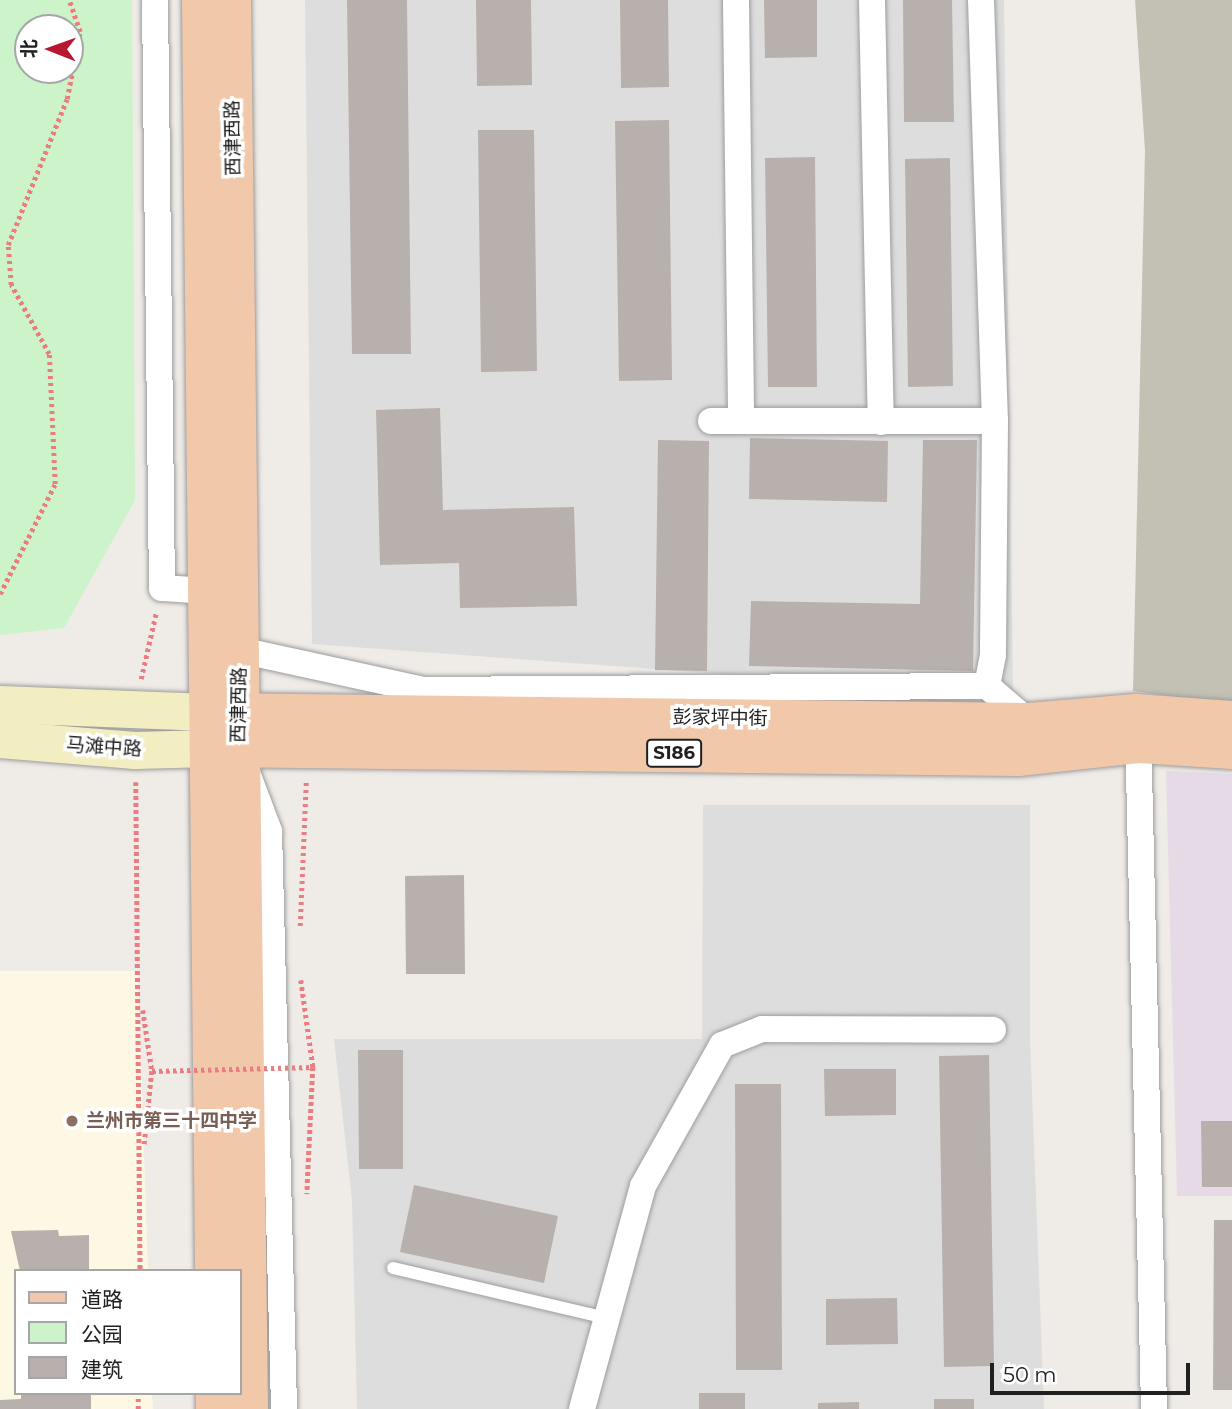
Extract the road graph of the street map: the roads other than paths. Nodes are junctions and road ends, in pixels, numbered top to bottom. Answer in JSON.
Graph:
{"nodes":[{"id":1,"x":155,"y":0,"type":"edge"},
{"id":2,"x":201,"y":0,"type":"edge"},
{"id":3,"x":232,"y":0,"type":"edge"},
{"id":4,"x":736,"y":0,"type":"edge"},
{"id":5,"x":872,"y":0,"type":"edge"},
{"id":6,"x":981,"y":0,"type":"edge"},
{"id":7,"x":711,"y":421,"type":"dead end"},
{"id":8,"x":741,"y":421,"type":"junction"},
{"id":9,"x":995,"y":421,"type":"junction"},
{"id":10,"x":881,"y":422,"type":"junction"},
{"id":11,"x":207,"y":591,"type":"junction"},
{"id":12,"x":223,"y":647,"type":"junction"},
{"id":13,"x":987,"y":686,"type":"junction"},
{"id":14,"x":0,"y":704,"type":"edge"},
{"id":15,"x":1232,"y":720,"type":"edge"},
{"id":16,"x":1029,"y":722,"type":"junction"},
{"id":17,"x":1138,"y":728,"type":"junction"},
{"id":18,"x":223,"y":731,"type":"junction"},
{"id":19,"x":0,"y":739,"type":"edge"},
{"id":20,"x":1232,"y":750,"type":"edge"},
{"id":21,"x":993,"y":1030,"type":"dead end"},
{"id":22,"x":393,"y":1268,"type":"dead end"},
{"id":23,"x":214,"y":1269,"type":"edge"},
{"id":24,"x":606,"y":1318,"type":"junction"},
{"id":25,"x":249,"y":1409,"type":"edge"},
{"id":26,"x":284,"y":1409,"type":"edge"},
{"id":27,"x":582,"y":1409,"type":"edge"},
{"id":28,"x":1154,"y":1409,"type":"edge"}],
"edges":[{"from":1,"to":11,"type":"street"},
{"from":2,"to":11,"type":"main road","name":"西津西路"},
{"from":3,"to":12,"type":"main road","name":"西津西路"},
{"from":4,"to":8,"type":"street"},
{"from":5,"to":10,"type":"street"},
{"from":6,"to":9,"type":"street"},
{"from":7,"to":8,"type":"street"},
{"from":8,"to":10,"type":"street"},
{"from":9,"to":10,"type":"street"},
{"from":9,"to":13,"type":"street"},
{"from":11,"to":12,"type":"main road","name":"西津西路"},
{"from":12,"to":13,"type":"street"},
{"from":12,"to":18,"type":"main road","name":"西津西路"},
{"from":13,"to":16,"type":"street"},
{"from":14,"to":18,"type":"main road","name":"马滩中路"},
{"from":15,"to":17,"type":"main road","name":"彭家坪中街"},
{"from":16,"to":17,"type":"main road","name":"彭家坪中街","number":"S186"},
{"from":16,"to":18,"type":"main road","name":"彭家坪中街","number":"S186"},
{"from":17,"to":18,"type":"main road","name":"彭家坪中街","number":"S186"},
{"from":17,"to":20,"type":"main road","name":"彭家坪中街"},
{"from":17,"to":28,"type":"street"},
{"from":18,"to":19,"type":"main road","name":"马滩中路"},
{"from":18,"to":23,"type":"main road","name":"西津西路"},
{"from":18,"to":25,"type":"main road","name":"西津西路"},
{"from":18,"to":26,"type":"street"},
{"from":21,"to":24,"type":"street"},
{"from":22,"to":24,"type":"lane"},
{"from":24,"to":27,"type":"street"}]}
